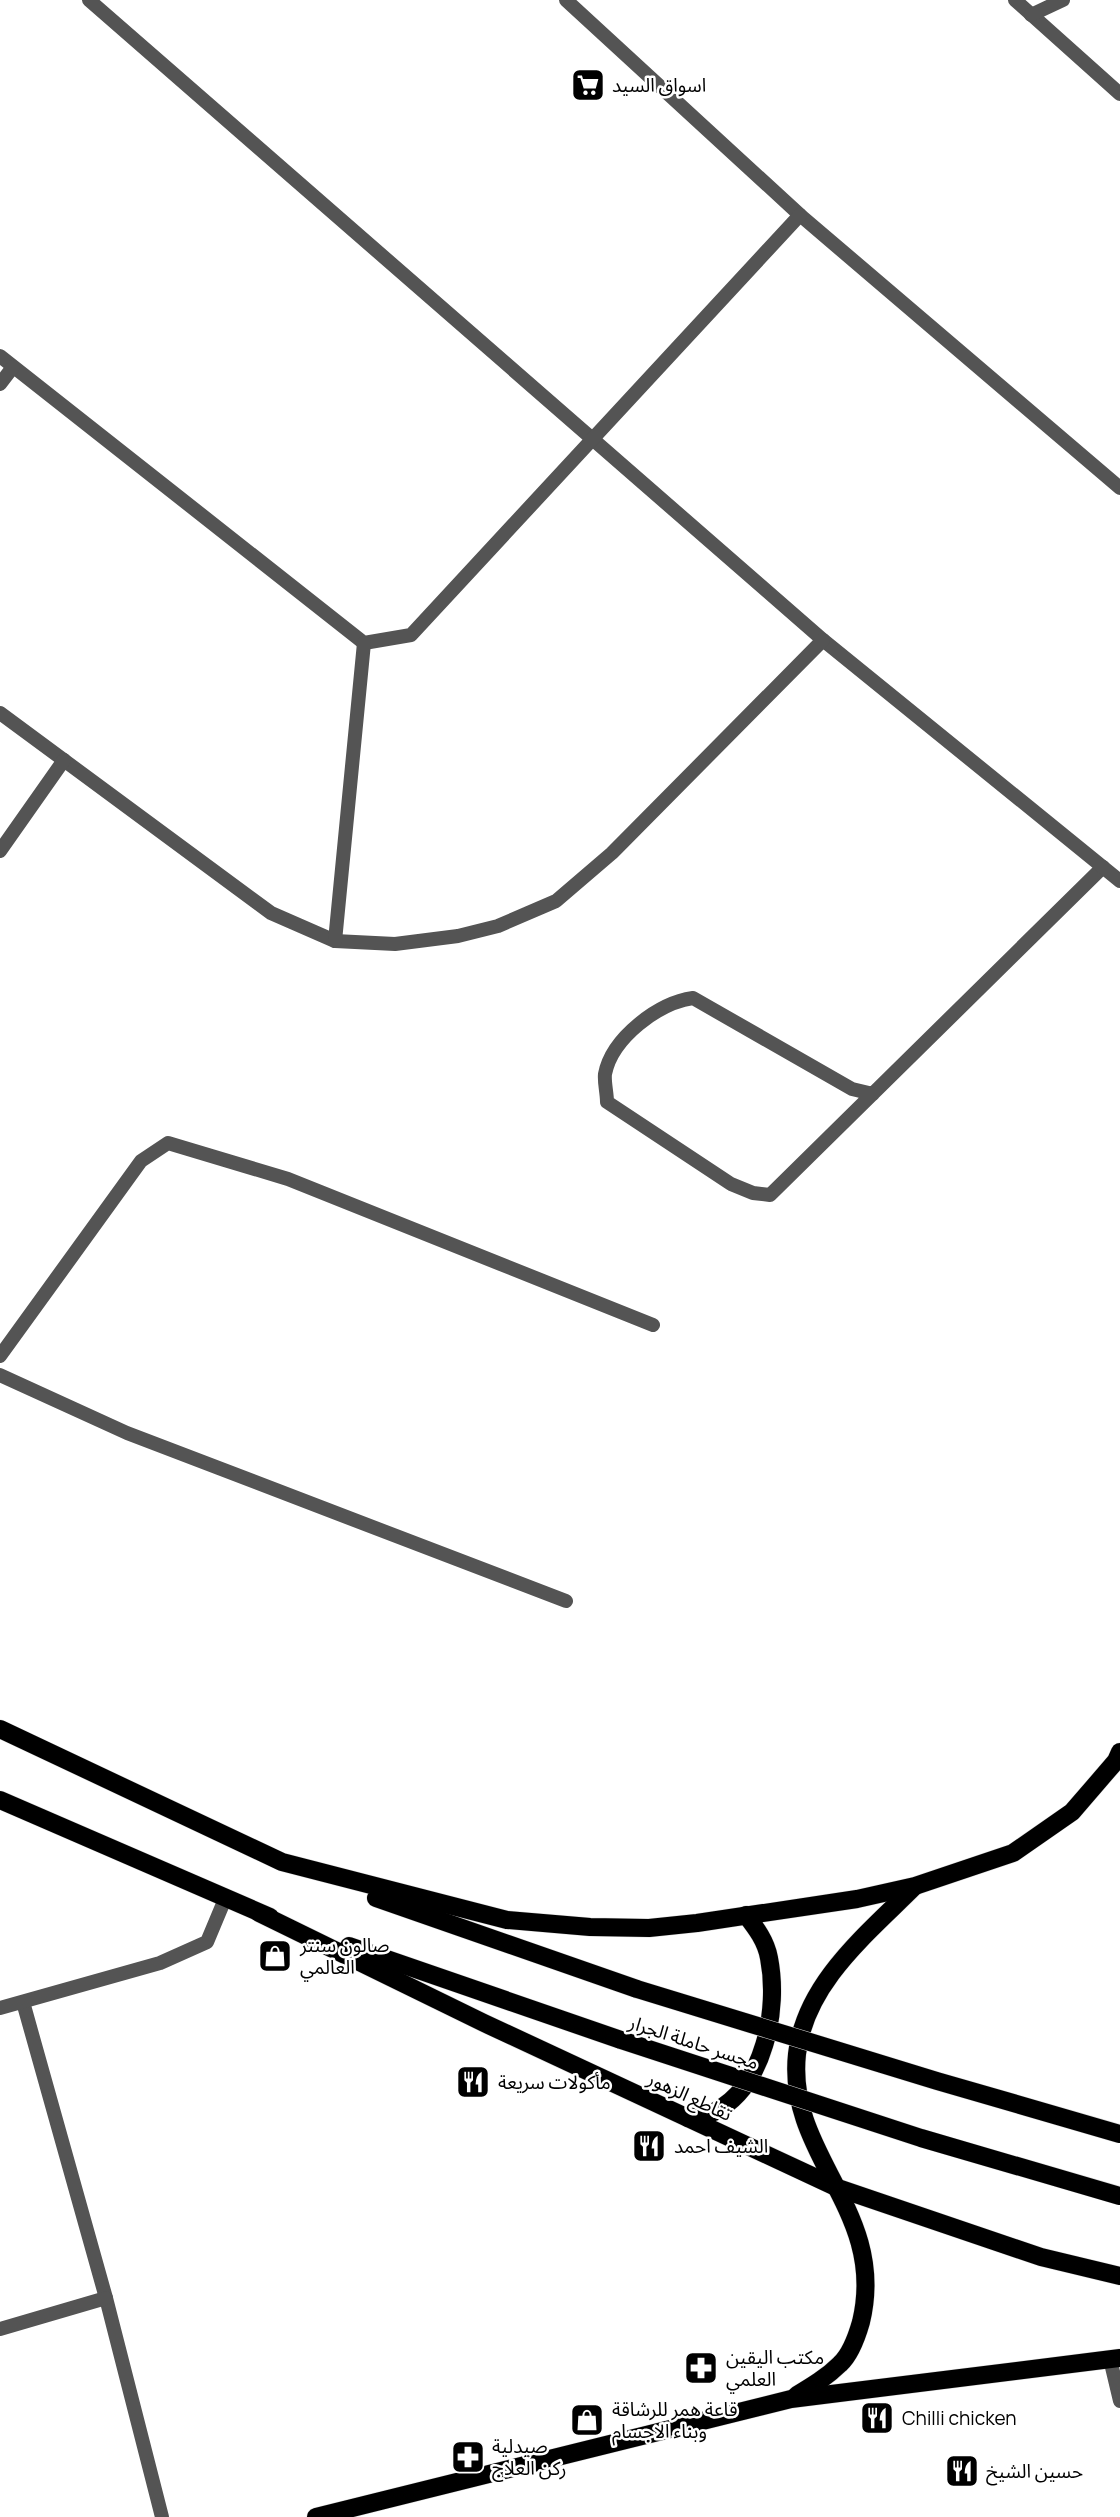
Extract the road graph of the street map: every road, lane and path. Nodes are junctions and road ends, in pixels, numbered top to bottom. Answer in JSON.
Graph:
{"nodes":[{"id":1,"x":89,"y":0,"type":"edge"},
{"id":2,"x":566,"y":0,"type":"edge"},
{"id":3,"x":1015,"y":0,"type":"edge"},
{"id":4,"x":1063,"y":0,"type":"edge"},
{"id":5,"x":1031,"y":15,"type":"junction"},
{"id":6,"x":1120,"y":93,"type":"edge"},
{"id":7,"x":800,"y":215,"type":"junction"},
{"id":8,"x":0,"y":356,"type":"edge"},
{"id":9,"x":13,"y":367,"type":"junction"},
{"id":10,"x":0,"y":384,"type":"edge"},
{"id":11,"x":593,"y":440,"type":"junction"},
{"id":12,"x":1120,"y":488,"type":"edge"},
{"id":13,"x":823,"y":640,"type":"junction"},
{"id":14,"x":364,"y":643,"type":"junction"},
{"id":15,"x":0,"y":713,"type":"edge"},
{"id":16,"x":64,"y":760,"type":"junction"},
{"id":17,"x":0,"y":851,"type":"edge"},
{"id":18,"x":1103,"y":867,"type":"junction"},
{"id":19,"x":1120,"y":881,"type":"edge"},
{"id":20,"x":335,"y":941,"type":"junction"},
{"id":21,"x":873,"y":1094,"type":"junction"},
{"id":22,"x":653,"y":1325,"type":"dead end"},
{"id":23,"x":0,"y":1356,"type":"edge"},
{"id":24,"x":0,"y":1375,"type":"edge"},
{"id":25,"x":566,"y":1601,"type":"dead end"},
{"id":26,"x":0,"y":1730,"type":"edge"},
{"id":27,"x":1118,"y":1756,"type":"edge"},
{"id":28,"x":0,"y":1800,"type":"edge"},
{"id":29,"x":282,"y":1862,"type":"junction"},
{"id":30,"x":915,"y":1886,"type":"junction"},
{"id":31,"x":225,"y":1899,"type":"junction"},
{"id":32,"x":259,"y":1913,"type":"junction"},
{"id":33,"x":746,"y":1916,"type":"junction"},
{"id":34,"x":23,"y":2002,"type":"junction"},
{"id":35,"x":0,"y":2008,"type":"edge"},
{"id":36,"x":688,"y":2118,"type":"junction"},
{"id":37,"x":1120,"y":2134,"type":"edge"},
{"id":38,"x":838,"y":2188,"type":"junction"},
{"id":39,"x":1120,"y":2196,"type":"edge"},
{"id":40,"x":1120,"y":2276,"type":"edge"},
{"id":41,"x":106,"y":2298,"type":"junction"},
{"id":42,"x":0,"y":2329,"type":"edge"},
{"id":43,"x":1115,"y":2358,"type":"edge"},
{"id":44,"x":791,"y":2399,"type":"junction"},
{"id":45,"x":1120,"y":2401,"type":"edge"},
{"id":46,"x":162,"y":2517,"type":"edge"},
{"id":47,"x":316,"y":2517,"type":"edge"}],
"edges":[{"from":1,"to":11,"type":"street"},
{"from":2,"to":7,"type":"street"},
{"from":3,"to":5,"type":"street"},
{"from":4,"to":5,"type":"street"},
{"from":5,"to":6,"type":"street"},
{"from":7,"to":11,"type":"street"},
{"from":7,"to":12,"type":"street"},
{"from":8,"to":9,"type":"street"},
{"from":9,"to":10,"type":"street"},
{"from":9,"to":14,"type":"street"},
{"from":11,"to":13,"type":"street"},
{"from":11,"to":14,"type":"street"},
{"from":13,"to":18,"type":"street"},
{"from":13,"to":20,"type":"street"},
{"from":14,"to":20,"type":"street"},
{"from":15,"to":16,"type":"street"},
{"from":16,"to":17,"type":"street"},
{"from":16,"to":20,"type":"street"},
{"from":18,"to":19,"type":"street"},
{"from":18,"to":21,"type":"street"},
{"from":21,"to":21,"type":"street"},
{"from":22,"to":23,"type":"street"},
{"from":24,"to":25,"type":"street"},
{"from":26,"to":29,"type":"main road"},
{"from":27,"to":30,"type":"main road"},
{"from":28,"to":31,"type":"main road"},
{"from":29,"to":33,"type":"main road"},
{"from":29,"to":37,"type":"main road","name":"مجسر حاملة الجرار","bridge":true},
{"from":30,"to":33,"type":"main road"},
{"from":30,"to":38,"type":"main road"},
{"from":31,"to":32,"type":"main road"},
{"from":31,"to":34,"type":"street"},
{"from":32,"to":36,"type":"main road","name":"تقاطع الزهور"},
{"from":32,"to":39,"type":"main road","name":"مجسر حاملة الجرار","bridge":true},
{"from":33,"to":36,"type":"main road"},
{"from":34,"to":35,"type":"street"},
{"from":34,"to":41,"type":"street"},
{"from":36,"to":38,"type":"main road","name":"تقاطع الزهور"},
{"from":38,"to":40,"type":"main road","name":"تقاطع الزهور"},
{"from":38,"to":44,"type":"main road"},
{"from":41,"to":42,"type":"street"},
{"from":41,"to":46,"type":"street"},
{"from":43,"to":44,"type":"main road"},
{"from":43,"to":45,"type":"street"},
{"from":44,"to":47,"type":"main road"}]}
